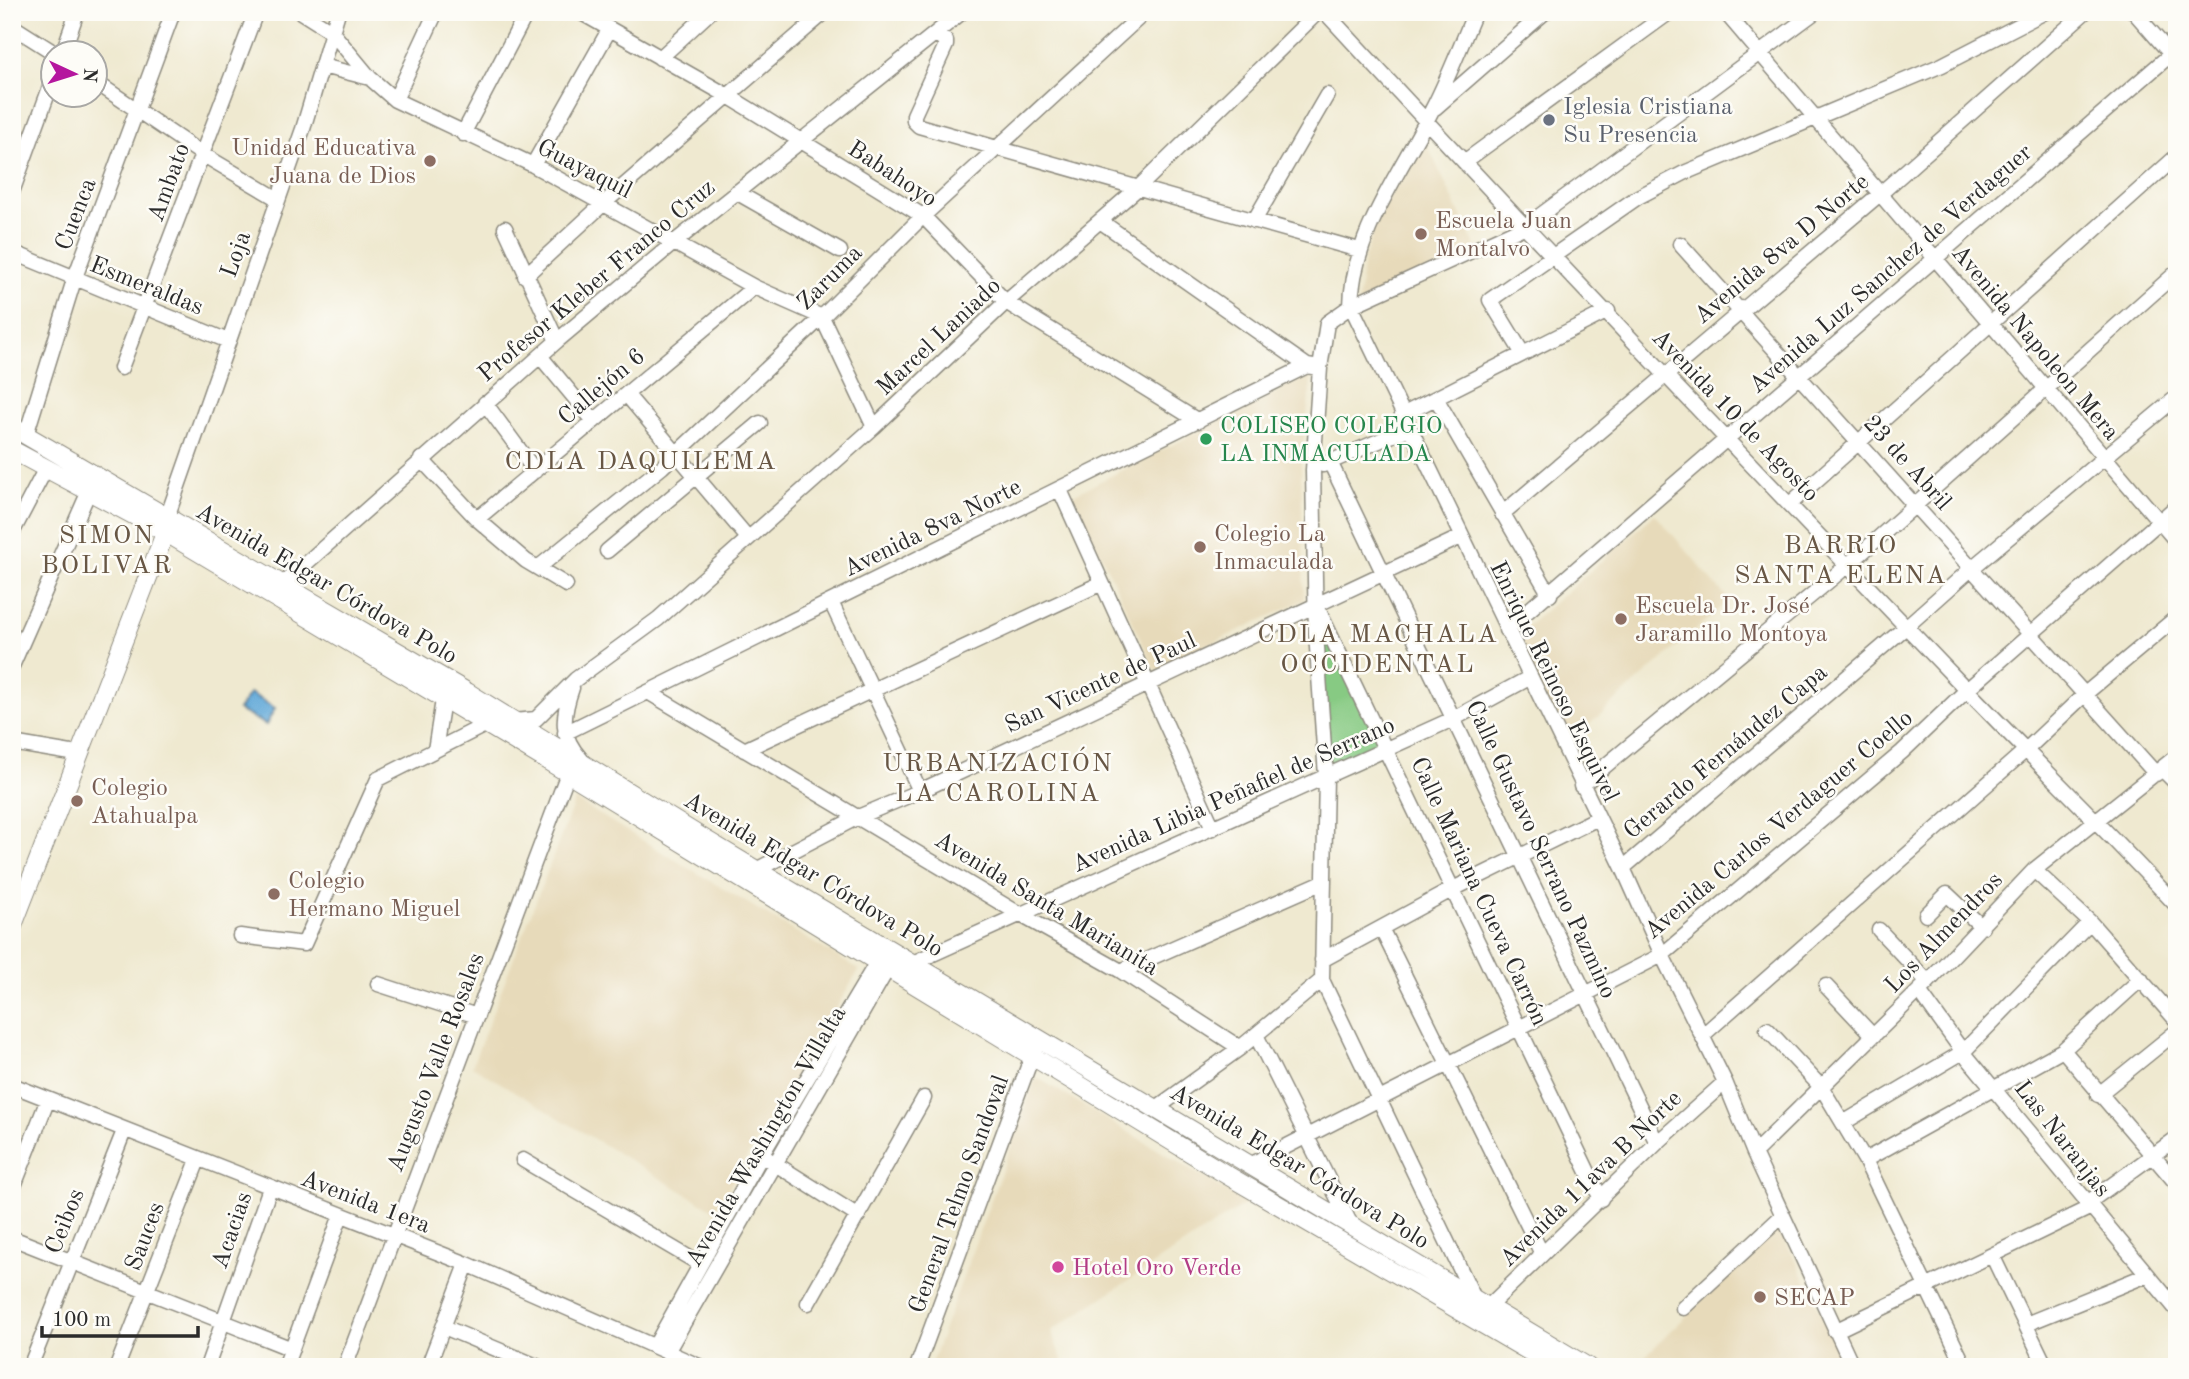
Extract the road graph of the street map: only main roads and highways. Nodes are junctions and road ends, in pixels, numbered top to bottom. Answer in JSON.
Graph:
{"nodes":[{"id":1,"x":19,"y":431,"type":"edge"},
{"id":2,"x":12,"y":450,"type":"edge"},
{"id":3,"x":165,"y":521,"type":"junction"},
{"id":4,"x":276,"y":590,"type":"junction"},
{"id":5,"x":13,"y":898,"type":"edge"},
{"id":6,"x":12,"y":928,"type":"edge"},
{"id":7,"x":1556,"y":1367,"type":"edge"},
{"id":8,"x":1588,"y":1367,"type":"edge"}],
"edges":[{"from":1,"to":3,"type":"main road","name":"Avenida Edgar Córdova Polo"},
{"from":2,"to":3,"type":"main road","name":"Avenida Edgar Córdova Polo"},
{"from":3,"to":4,"type":"main road","name":"Avenida Edgar Córdova Polo"},
{"from":3,"to":5,"type":"main road"},
{"from":3,"to":6,"type":"main road"},
{"from":4,"to":7,"type":"main road","name":"Avenida Edgar Córdova Polo"},
{"from":4,"to":8,"type":"main road","name":"Avenida Edgar Córdova Polo"}]}
